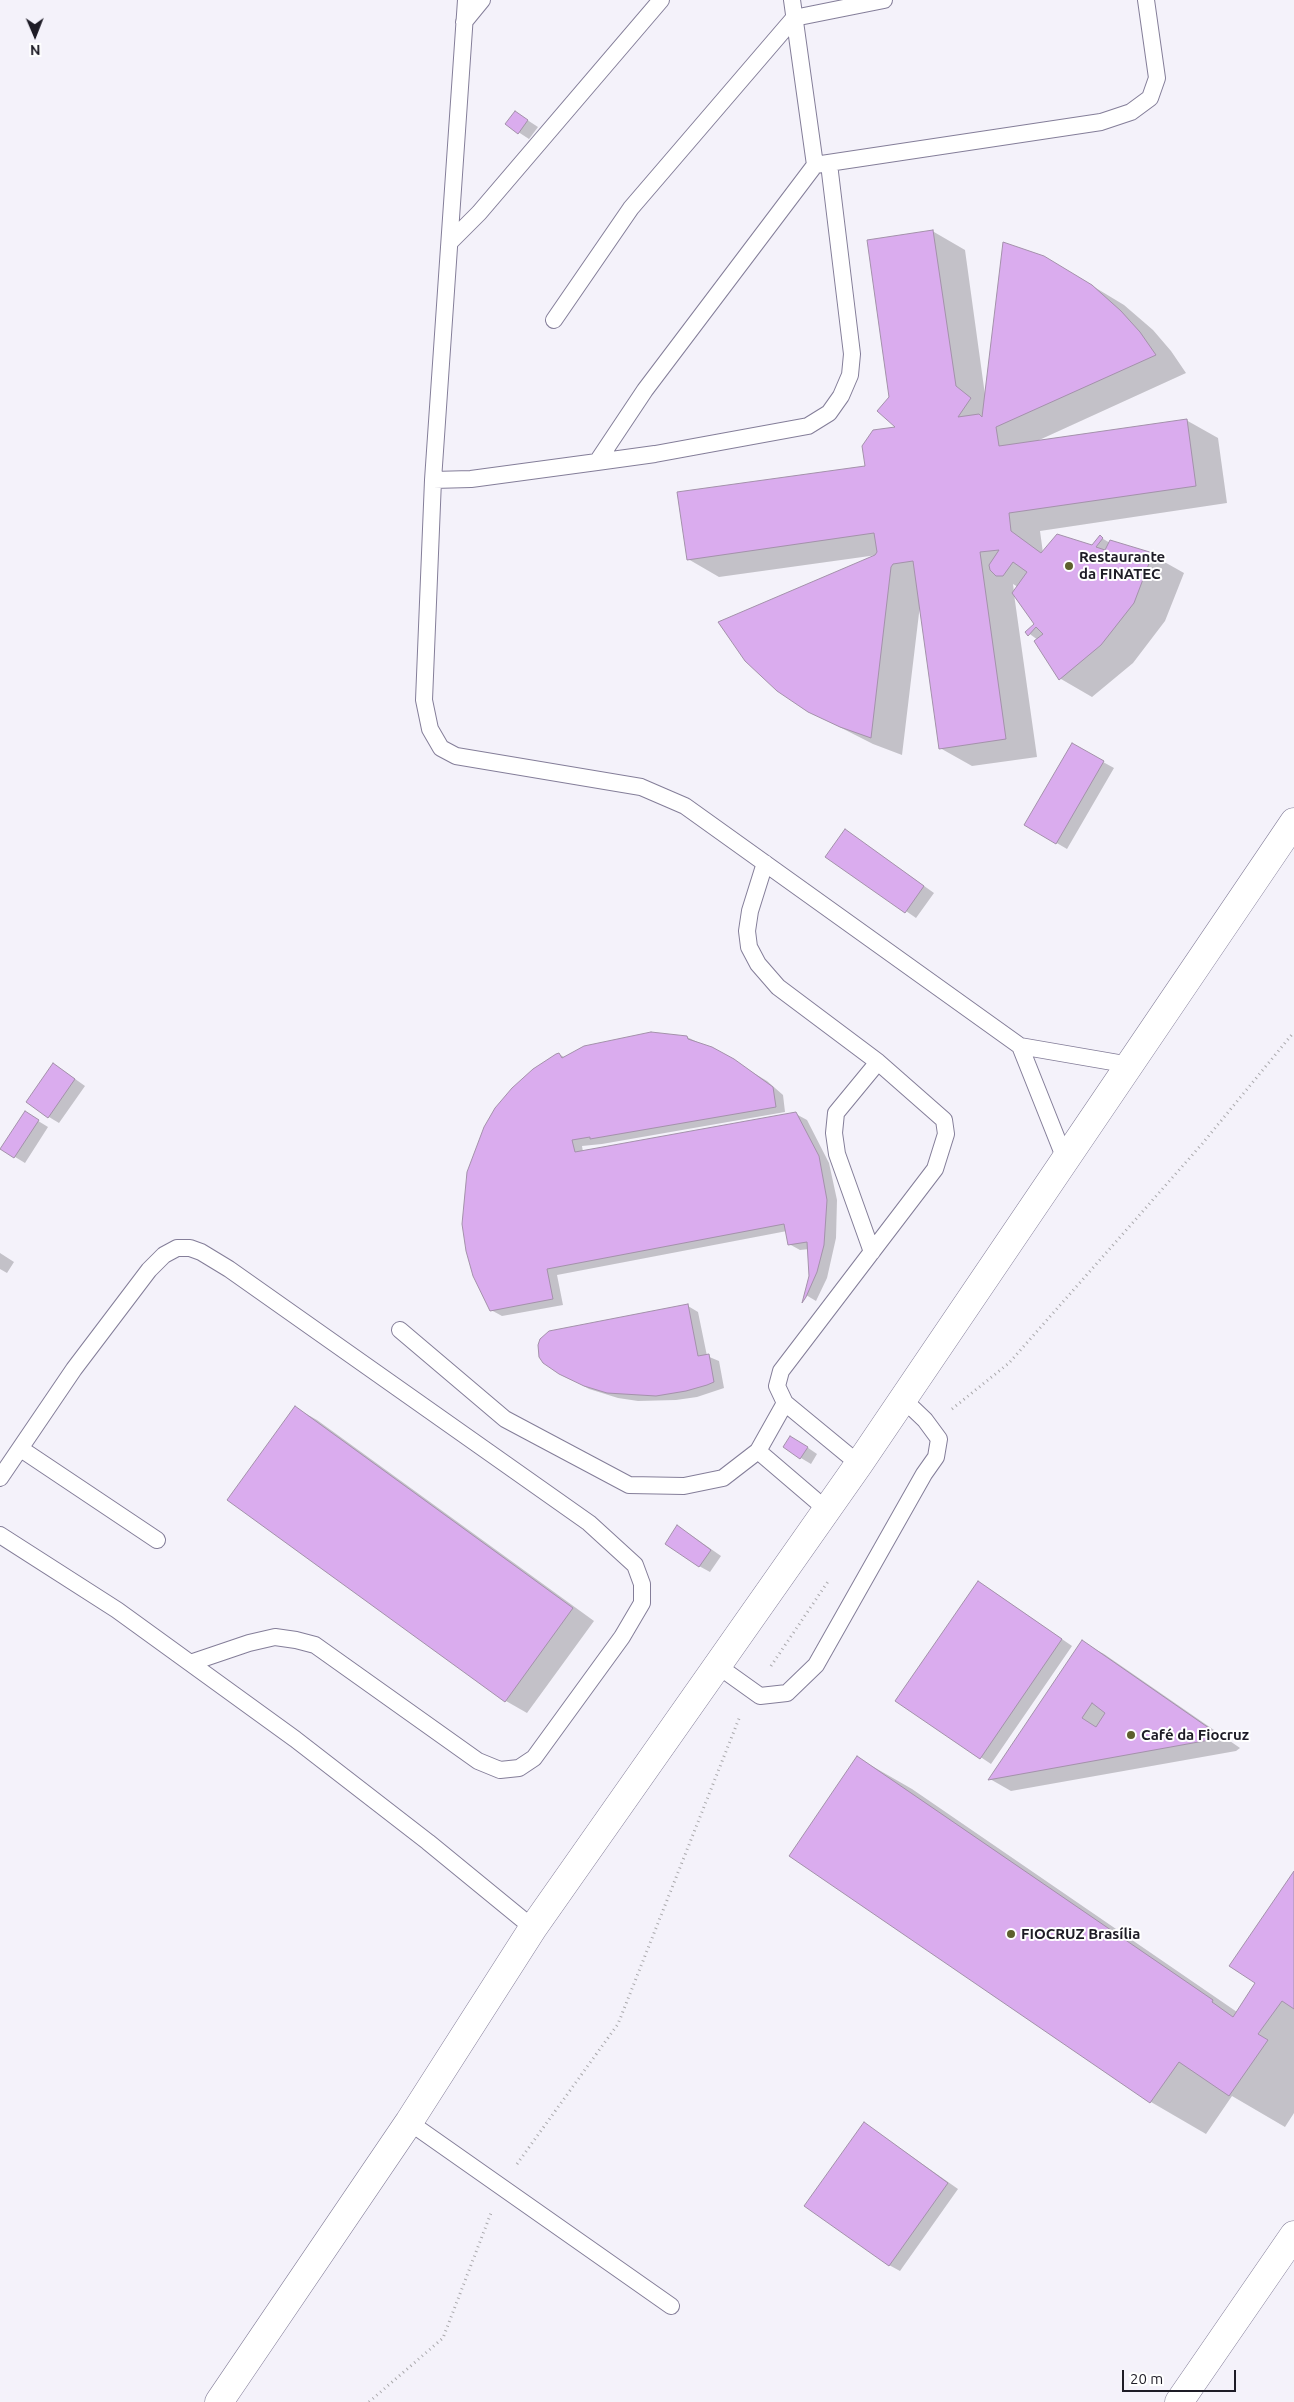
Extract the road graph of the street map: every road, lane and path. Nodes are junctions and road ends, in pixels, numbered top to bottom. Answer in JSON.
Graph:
{"nodes":[{"id":1,"x":466,"y":0,"type":"edge"},
{"id":2,"x":482,"y":0,"type":"edge"},
{"id":3,"x":661,"y":0,"type":"edge"},
{"id":4,"x":792,"y":0,"type":"edge"},
{"id":5,"x":884,"y":0,"type":"edge"},
{"id":6,"x":1146,"y":0,"type":"edge"},
{"id":7,"x":794,"y":18,"type":"junction"},
{"id":8,"x":464,"y":22,"type":"junction"},
{"id":9,"x":822,"y":164,"type":"junction"},
{"id":10,"x":450,"y":242,"type":"junction"},
{"id":11,"x":554,"y":320,"type":"dead end"},
{"id":12,"x":597,"y":462,"type":"junction"},
{"id":13,"x":432,"y":480,"type":"junction"},
{"id":14,"x":1294,"y":822,"type":"edge"},
{"id":15,"x":765,"y":863,"type":"junction"},
{"id":16,"x":1020,"y":1046,"type":"junction"},
{"id":17,"x":878,"y":1062,"type":"junction"},
{"id":18,"x":1130,"y":1065,"type":"junction"},
{"id":19,"x":1065,"y":1159,"type":"junction"},
{"id":20,"x":872,"y":1252,"type":"junction"},
{"id":21,"x":400,"y":1330,"type":"dead end"},
{"id":22,"x":903,"y":1399,"type":"junction"},
{"id":23,"x":785,"y":1403,"type":"junction"},
{"id":24,"x":21,"y":1449,"type":"junction"},
{"id":25,"x":758,"y":1451,"type":"junction"},
{"id":26,"x":859,"y":1464,"type":"junction"},
{"id":27,"x":0,"y":1478,"type":"edge"},
{"id":28,"x":827,"y":1510,"type":"junction"},
{"id":29,"x":0,"y":1536,"type":"edge"},
{"id":30,"x":158,"y":1540,"type":"dead end"},
{"id":31,"x":190,"y":1664,"type":"junction"},
{"id":32,"x":718,"y":1666,"type":"junction"},
{"id":33,"x":533,"y":1928,"type":"junction"},
{"id":34,"x":409,"y":2122,"type":"junction"},
{"id":35,"x":1294,"y":2235,"type":"edge"},
{"id":36,"x":670,"y":2306,"type":"dead end"},
{"id":37,"x":219,"y":2402,"type":"edge"},
{"id":38,"x":1179,"y":2402,"type":"edge"}],
"edges":[{"from":1,"to":8,"type":"lane"},
{"from":2,"to":8,"type":"lane"},
{"from":3,"to":10,"type":"lane"},
{"from":4,"to":7,"type":"lane"},
{"from":5,"to":7,"type":"lane"},
{"from":6,"to":9,"type":"lane"},
{"from":7,"to":9,"type":"lane"},
{"from":7,"to":11,"type":"lane"},
{"from":8,"to":10,"type":"lane"},
{"from":9,"to":12,"type":"lane"},
{"from":9,"to":12,"type":"lane"},
{"from":10,"to":13,"type":"lane"},
{"from":12,"to":13,"type":"lane"},
{"from":13,"to":15,"type":"lane"},
{"from":14,"to":18,"type":"street"},
{"from":15,"to":16,"type":"lane"},
{"from":15,"to":17,"type":"lane"},
{"from":16,"to":18,"type":"lane"},
{"from":16,"to":19,"type":"lane"},
{"from":17,"to":20,"type":"lane"},
{"from":17,"to":20,"type":"lane"},
{"from":18,"to":19,"type":"street"},
{"from":19,"to":22,"type":"street"},
{"from":20,"to":23,"type":"lane"},
{"from":21,"to":25,"type":"lane"},
{"from":22,"to":26,"type":"street"},
{"from":22,"to":32,"type":"lane"},
{"from":23,"to":25,"type":"lane"},
{"from":23,"to":26,"type":"lane"},
{"from":24,"to":27,"type":"lane"},
{"from":24,"to":30,"type":"lane"},
{"from":24,"to":31,"type":"lane"},
{"from":25,"to":28,"type":"lane"},
{"from":26,"to":28,"type":"street"},
{"from":28,"to":32,"type":"street"},
{"from":29,"to":31,"type":"lane"},
{"from":31,"to":33,"type":"lane"},
{"from":32,"to":33,"type":"street"},
{"from":33,"to":34,"type":"street"},
{"from":34,"to":36,"type":"lane"},
{"from":34,"to":37,"type":"street"},
{"from":35,"to":38,"type":"street"}]}
